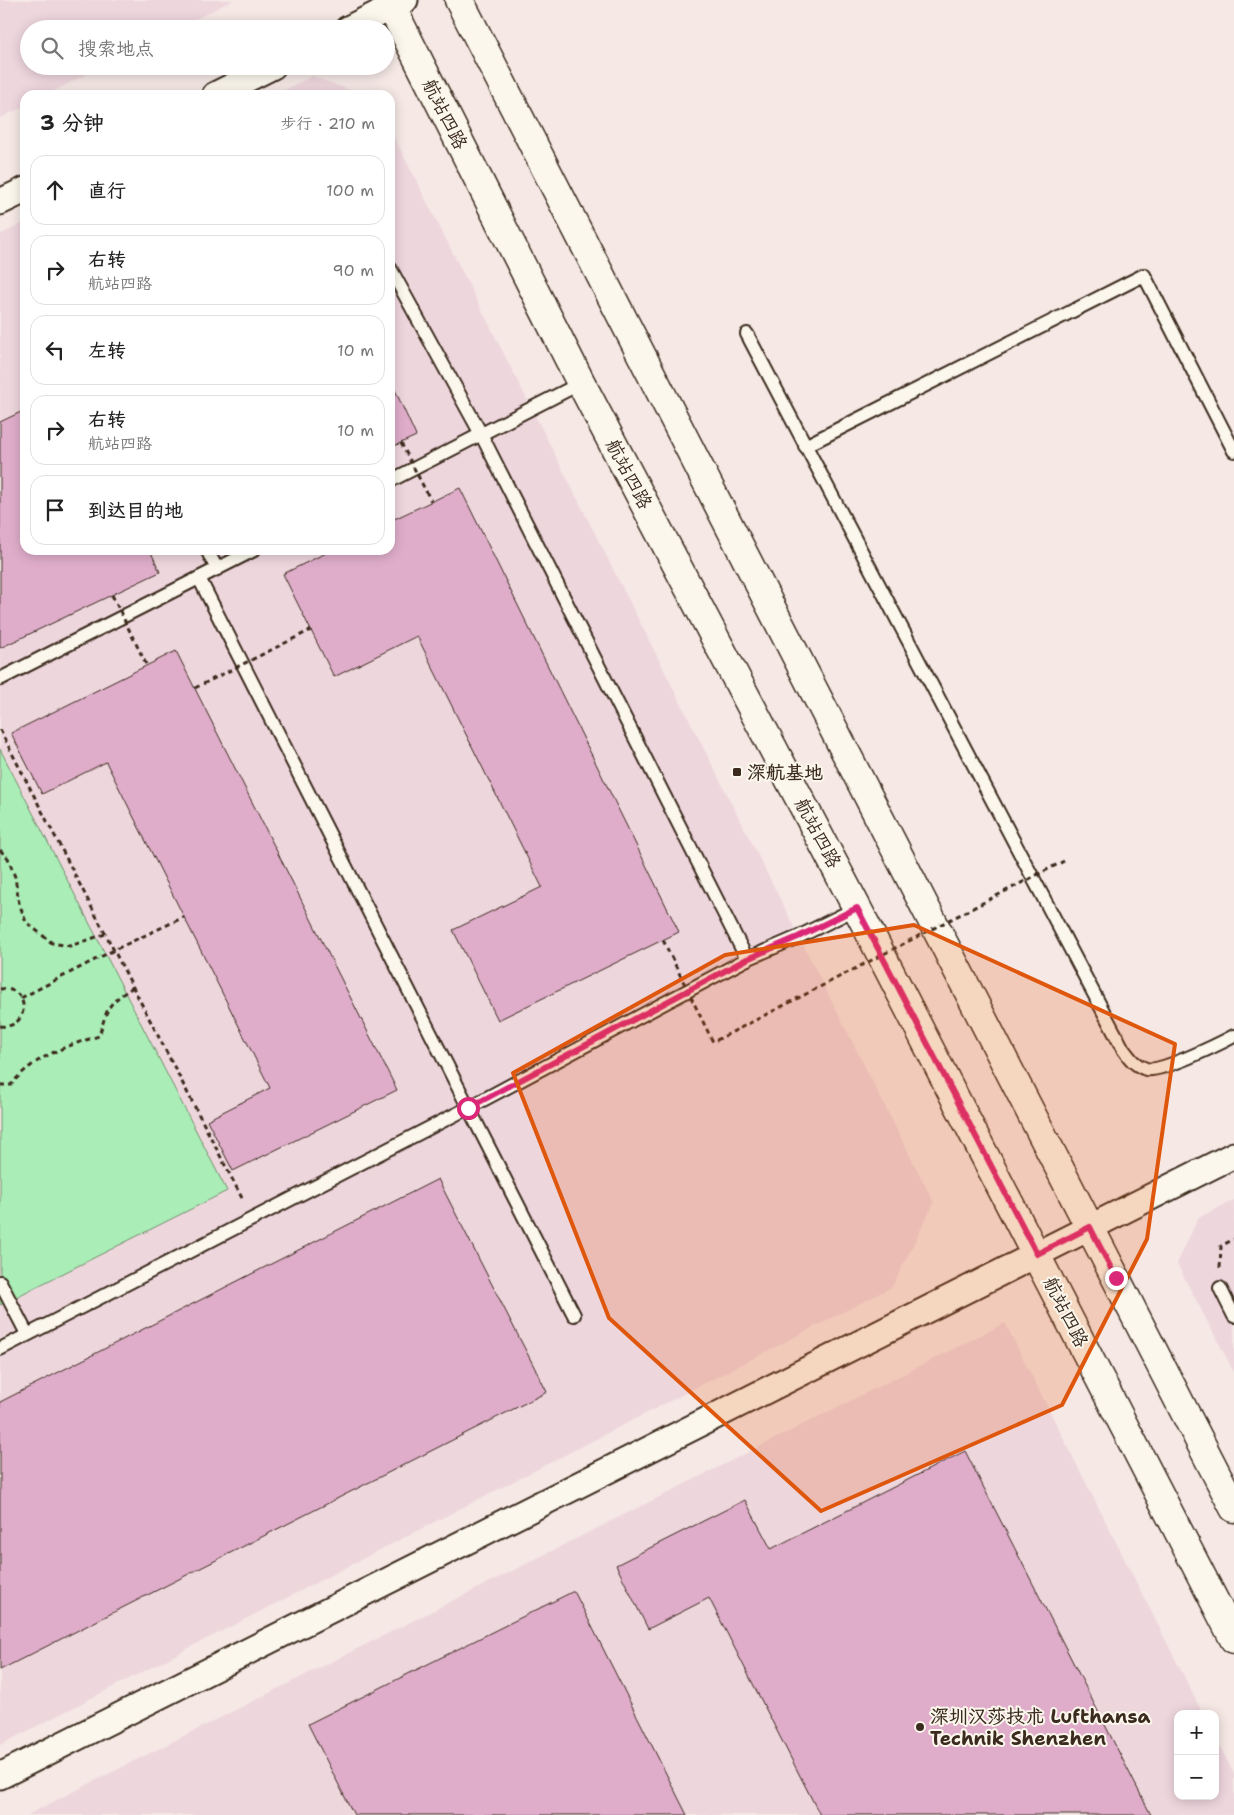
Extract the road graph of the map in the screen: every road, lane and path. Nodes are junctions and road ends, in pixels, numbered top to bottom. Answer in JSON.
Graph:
{"nodes":[{"id":1,"x":459,"y":0,"type":"edge"},
{"id":2,"x":395,"y":2,"type":"edge"},
{"id":3,"x":364,"y":20,"type":"edge"},
{"id":4,"x":255,"y":75,"type":"edge"},
{"id":5,"x":225,"y":90,"type":"edge"},
{"id":6,"x":20,"y":192,"type":"edge"},
{"id":7,"x":0,"y":202,"type":"edge"},
{"id":8,"x":395,"y":277,"type":"edge"},
{"id":9,"x":747,"y":334,"type":"dead end"},
{"id":10,"x":581,"y":383,"type":"junction"},
{"id":11,"x":481,"y":434,"type":"junction"},
{"id":12,"x":402,"y":443,"type":"dead end"},
{"id":13,"x":805,"y":446,"type":"junction"},
{"id":14,"x":1234,"y":450,"type":"edge"},
{"id":15,"x":395,"y":478,"type":"edge"},
{"id":16,"x":431,"y":501,"type":"dead end"},
{"id":17,"x":210,"y":555,"type":"edge"},
{"id":18,"x":244,"y":555,"type":"edge"},
{"id":19,"x":217,"y":569,"type":"junction"},
{"id":20,"x":199,"y":578,"type":"junction"},
{"id":21,"x":112,"y":595,"type":"dead end"},
{"id":22,"x":311,"y":630,"type":"dead end"},
{"id":23,"x":147,"y":666,"type":"dead end"},
{"id":24,"x":0,"y":679,"type":"edge"},
{"id":25,"x":195,"y":688,"type":"dead end"},
{"id":26,"x":0,"y":730,"type":"edge"},
{"id":27,"x":0,"y":850,"type":"edge"},
{"id":28,"x":1064,"y":861,"type":"dead end"},
{"id":29,"x":857,"y":908,"type":"junction"},
{"id":30,"x":184,"y":917,"type":"dead end"},
{"id":31,"x":105,"y":934,"type":"junction"},
{"id":32,"x":663,"y":940,"type":"dead end"},
{"id":33,"x":114,"y":950,"type":"junction"},
{"id":34,"x":747,"y":959,"type":"junction"},
{"id":35,"x":133,"y":987,"type":"junction"},
{"id":36,"x":0,"y":990,"type":"edge"},
{"id":37,"x":21,"y":998,"type":"junction"},
{"id":38,"x":0,"y":1026,"type":"edge"},
{"id":39,"x":1234,"y":1036,"type":"edge"},
{"id":40,"x":0,"y":1085,"type":"edge"},
{"id":41,"x":468,"y":1108,"type":"junction"},
{"id":42,"x":1234,"y":1155,"type":"edge"},
{"id":43,"x":253,"y":1219,"type":"junction"},
{"id":44,"x":1090,"y":1227,"type":"junction"},
{"id":45,"x":1234,"y":1239,"type":"edge"},
{"id":46,"x":1037,"y":1254,"type":"junction"},
{"id":47,"x":0,"y":1282,"type":"edge"},
{"id":48,"x":1220,"y":1288,"type":"joint"},
{"id":49,"x":574,"y":1315,"type":"dead end"},
{"id":50,"x":1234,"y":1316,"type":"edge"},
{"id":51,"x":28,"y":1334,"type":"junction"},
{"id":52,"x":0,"y":1349,"type":"edge"},
{"id":53,"x":1234,"y":1508,"type":"edge"},
{"id":54,"x":1234,"y":1639,"type":"edge"},
{"id":55,"x":0,"y":1776,"type":"edge"}],
"edges":[{"from":1,"to":44,"type":"street"},
{"from":2,"to":3,"type":"street"},
{"from":2,"to":10,"type":"street","name":"航站四路"},
{"from":4,"to":5,"type":"street"},
{"from":6,"to":7,"type":"street"},
{"from":8,"to":11,"type":"lane"},
{"from":9,"to":13,"type":"lane"},
{"from":10,"to":11,"type":"lane"},
{"from":10,"to":29,"type":"street","name":"航站四路"},
{"from":11,"to":15,"type":"lane"},
{"from":11,"to":34,"type":"lane"},
{"from":12,"to":16,"type":"path","bridge":true},
{"from":13,"to":14,"type":"lane"},
{"from":13,"to":39,"type":"lane"},
{"from":17,"to":19,"type":"lane"},
{"from":18,"to":19,"type":"lane"},
{"from":19,"to":20,"type":"lane"},
{"from":20,"to":24,"type":"lane"},
{"from":20,"to":41,"type":"lane"},
{"from":21,"to":23,"type":"path","bridge":true},
{"from":22,"to":25,"type":"path","bridge":true},
{"from":26,"to":31,"type":"path"},
{"from":27,"to":31,"type":"path"},
{"from":28,"to":32,"type":"path","bridge":true},
{"from":29,"to":34,"type":"lane"},
{"from":29,"to":46,"type":"street","name":"航站四路"},
{"from":30,"to":33,"type":"path"},
{"from":31,"to":33,"type":"path"},
{"from":33,"to":35,"type":"path"},
{"from":33,"to":37,"type":"path"},
{"from":34,"to":41,"type":"lane"},
{"from":35,"to":40,"type":"path"},
{"from":35,"to":43,"type":"path"},
{"from":36,"to":37,"type":"path"},
{"from":37,"to":38,"type":"path"},
{"from":41,"to":43,"type":"lane"},
{"from":41,"to":49,"type":"lane"},
{"from":42,"to":44,"type":"street"},
{"from":43,"to":51,"type":"lane"},
{"from":44,"to":46,"type":"street"},
{"from":44,"to":53,"type":"street"},
{"from":45,"to":48,"type":"path"},
{"from":46,"to":54,"type":"street","name":"航站四路"},
{"from":46,"to":55,"type":"street"},
{"from":47,"to":51,"type":"lane"},
{"from":48,"to":50,"type":"lane"},
{"from":51,"to":52,"type":"lane"}]}
